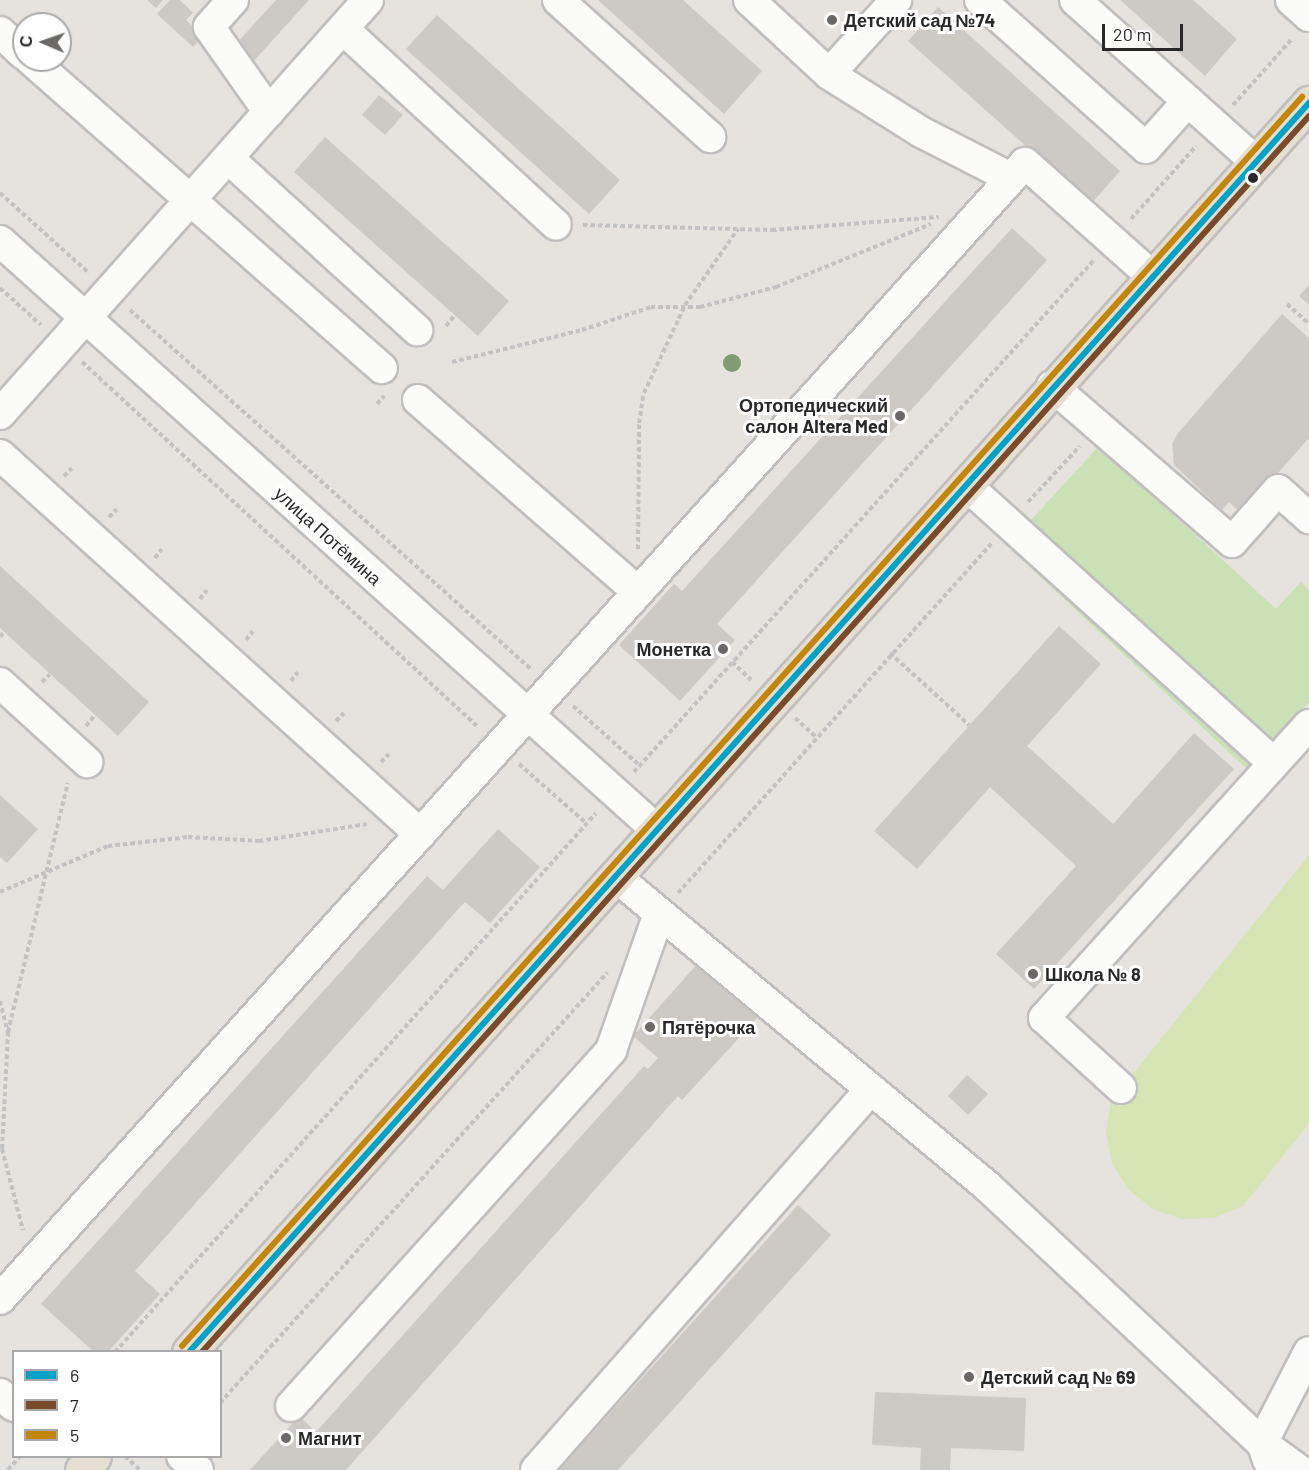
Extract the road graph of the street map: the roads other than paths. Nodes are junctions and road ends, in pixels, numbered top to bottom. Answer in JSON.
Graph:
{"nodes":[{"id":1,"x":233,"y":0,"type":"edge"},
{"id":2,"x":368,"y":0,"type":"edge"},
{"id":3,"x":558,"y":0,"type":"edge"},
{"id":4,"x":749,"y":0,"type":"edge"},
{"id":5,"x":896,"y":0,"type":"edge"},
{"id":6,"x":980,"y":0,"type":"edge"},
{"id":7,"x":1076,"y":0,"type":"edge"},
{"id":8,"x":1291,"y":0,"type":"edge"},
{"id":9,"x":1305,"y":23,"type":"edge"},
{"id":10,"x":343,"y":29,"type":"junction"},
{"id":11,"x":0,"y":33,"type":"edge"},
{"id":12,"x":12,"y":44,"type":"edge"},
{"id":13,"x":45,"y":72,"type":"edge"},
{"id":14,"x":829,"y":74,"type":"junction"},
{"id":15,"x":1188,"y":101,"type":"junction"},
{"id":16,"x":1309,"y":103,"type":"edge"},
{"id":17,"x":268,"y":112,"type":"junction"},
{"id":18,"x":710,"y":137,"type":"dead end"},
{"id":19,"x":228,"y":158,"type":"junction"},
{"id":20,"x":1256,"y":162,"type":"junction"},
{"id":21,"x":1011,"y":178,"type":"junction"},
{"id":22,"x":190,"y":201,"type":"junction"},
{"id":23,"x":556,"y":225,"type":"road end"},
{"id":24,"x":0,"y":241,"type":"edge"},
{"id":25,"x":1153,"y":277,"type":"junction"},
{"id":26,"x":86,"y":318,"type":"junction"},
{"id":27,"x":417,"y":330,"type":"dead end"},
{"id":28,"x":382,"y":368,"type":"dead end"},
{"id":29,"x":1052,"y":386,"type":"junction"},
{"id":30,"x":418,"y":400,"type":"dead end"},
{"id":31,"x":0,"y":414,"type":"edge"},
{"id":32,"x":0,"y":455,"type":"edge"},
{"id":33,"x":966,"y":485,"type":"junction"},
{"id":34,"x":1309,"y":518,"type":"edge"},
{"id":35,"x":637,"y":591,"type":"junction"},
{"id":36,"x":0,"y":683,"type":"edge"},
{"id":37,"x":528,"y":715,"type":"junction"},
{"id":38,"x":1309,"y":725,"type":"edge"},
{"id":39,"x":81,"y":757,"type":"road end"},
{"id":40,"x":1274,"y":763,"type":"junction"},
{"id":41,"x":412,"y":826,"type":"junction"},
{"id":42,"x":657,"y":830,"type":"junction"},
{"id":43,"x":615,"y":876,"type":"junction"},
{"id":44,"x":659,"y":914,"type":"junction"},
{"id":45,"x":1121,"y":1088,"type":"dead end"},
{"id":46,"x":871,"y":1089,"type":"junction"},
{"id":47,"x":0,"y":1299,"type":"edge"},
{"id":48,"x":191,"y":1350,"type":"edge"},
{"id":49,"x":1309,"y":1352,"type":"edge"},
{"id":50,"x":0,"y":1394,"type":"edge"},
{"id":51,"x":12,"y":1405,"type":"edge"},
{"id":52,"x":291,"y":1406,"type":"dead end"},
{"id":53,"x":1267,"y":1456,"type":"edge"},
{"id":54,"x":184,"y":1458,"type":"edge"},
{"id":55,"x":198,"y":1470,"type":"edge"},
{"id":56,"x":536,"y":1470,"type":"edge"},
{"id":57,"x":1299,"y":1470,"type":"edge"}],
"edges":[{"from":1,"to":17,"type":"street"},
{"from":2,"to":10,"type":"street"},
{"from":3,"to":18,"type":"street"},
{"from":4,"to":14,"type":"street"},
{"from":5,"to":14,"type":"street"},
{"from":6,"to":15,"type":"street"},
{"from":7,"to":15,"type":"street"},
{"from":8,"to":9,"type":"street"},
{"from":10,"to":17,"type":"street"},
{"from":10,"to":23,"type":"street"},
{"from":11,"to":12,"type":"street"},
{"from":13,"to":22,"type":"street"},
{"from":14,"to":21,"type":"street"},
{"from":15,"to":20,"type":"street"},
{"from":16,"to":20,"type":"main road"},
{"from":17,"to":19,"type":"street"},
{"from":19,"to":22,"type":"street"},
{"from":19,"to":27,"type":"street"},
{"from":20,"to":25,"type":"main road"},
{"from":21,"to":25,"type":"street"},
{"from":21,"to":35,"type":"street"},
{"from":22,"to":26,"type":"street"},
{"from":22,"to":28,"type":"street"},
{"from":24,"to":26,"type":"street","name":"улица Потёмина"},
{"from":25,"to":29,"type":"main road"},
{"from":26,"to":31,"type":"street"},
{"from":26,"to":37,"type":"street","name":"улица Потёмина"},
{"from":29,"to":33,"type":"main road"},
{"from":29,"to":34,"type":"street"},
{"from":30,"to":35,"type":"street"},
{"from":32,"to":41,"type":"street"},
{"from":33,"to":40,"type":"street"},
{"from":33,"to":42,"type":"main road"},
{"from":35,"to":37,"type":"street"},
{"from":36,"to":39,"type":"street"},
{"from":37,"to":41,"type":"street"},
{"from":37,"to":42,"type":"street","name":"улица Потёмина"},
{"from":38,"to":40,"type":"street"},
{"from":40,"to":45,"type":"street"},
{"from":41,"to":47,"type":"street"},
{"from":42,"to":43,"type":"main road"},
{"from":43,"to":44,"type":"street"},
{"from":43,"to":48,"type":"main road"},
{"from":44,"to":46,"type":"street"},
{"from":44,"to":52,"type":"street"},
{"from":46,"to":53,"type":"street"},
{"from":46,"to":56,"type":"street"},
{"from":49,"to":53,"type":"street"},
{"from":50,"to":51,"type":"street"},
{"from":53,"to":57,"type":"street"},
{"from":54,"to":55,"type":"street"}]}
